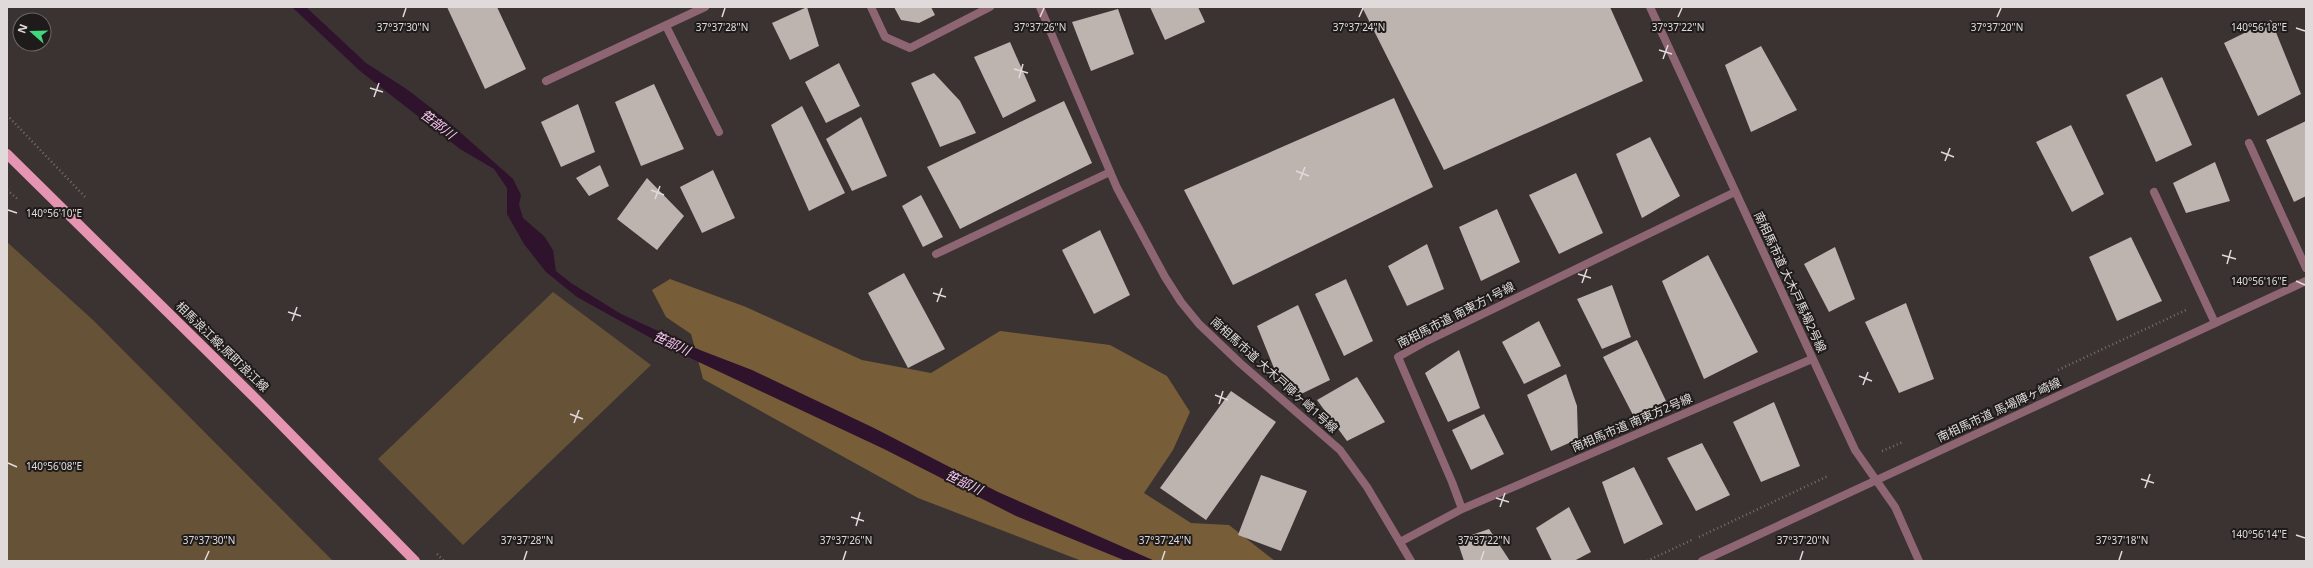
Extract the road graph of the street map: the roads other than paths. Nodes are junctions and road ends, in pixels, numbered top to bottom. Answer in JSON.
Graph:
{"nodes":[{"id":1,"x":705,"y":7,"type":"edge"},
{"id":2,"x":872,"y":7,"type":"edge"},
{"id":3,"x":990,"y":7,"type":"edge"},
{"id":4,"x":1040,"y":7,"type":"edge"},
{"id":5,"x":1650,"y":7,"type":"edge"},
{"id":6,"x":666,"y":26,"type":"junction"},
{"id":7,"x":546,"y":81,"type":"dead end"},
{"id":8,"x":719,"y":132,"type":"dead end"},
{"id":9,"x":2249,"y":143,"type":"dead end"},
{"id":10,"x":7,"y":154,"type":"edge"},
{"id":11,"x":1110,"y":172,"type":"junction"},
{"id":12,"x":1735,"y":192,"type":"junction"},
{"id":13,"x":2154,"y":192,"type":"dead end"},
{"id":14,"x":936,"y":254,"type":"dead end"},
{"id":15,"x":2306,"y":268,"type":"edge"},
{"id":16,"x":2306,"y":281,"type":"edge"},
{"id":17,"x":2215,"y":323,"type":"junction"},
{"id":18,"x":1812,"y":358,"type":"junction"},
{"id":19,"x":1876,"y":480,"type":"junction"},
{"id":20,"x":1462,"y":509,"type":"junction"},
{"id":21,"x":1400,"y":542,"type":"junction"},
{"id":22,"x":415,"y":561,"type":"edge"},
{"id":23,"x":1411,"y":561,"type":"edge"},
{"id":24,"x":1702,"y":561,"type":"edge"},
{"id":25,"x":1920,"y":561,"type":"edge"}],
"edges":[{"from":1,"to":6,"type":"street"},
{"from":2,"to":3,"type":"street"},
{"from":4,"to":11,"type":"street","name":"南相馬市道 大木戸陣ヶ崎1号線"},
{"from":5,"to":12,"type":"street","name":"南相馬市道 大木戸馬場2号線"},
{"from":6,"to":7,"type":"street"},
{"from":6,"to":8,"type":"street"},
{"from":9,"to":15,"type":"street"},
{"from":10,"to":22,"type":"main road","name":"相馬浪江線;原町浪江線"},
{"from":11,"to":14,"type":"street"},
{"from":11,"to":21,"type":"street","name":"南相馬市道 大木戸陣ヶ崎1号線"},
{"from":12,"to":18,"type":"street","name":"南相馬市道 大木戸馬場2号線"},
{"from":12,"to":20,"type":"street","name":"南相馬市道 南東方1号線"},
{"from":13,"to":17,"type":"street"},
{"from":16,"to":17,"type":"street","name":"南相馬市道 馬場陣ヶ崎線"},
{"from":17,"to":19,"type":"street","name":"南相馬市道 馬場陣ヶ崎線"},
{"from":18,"to":19,"type":"street","name":"南相馬市道 大木戸馬場2号線"},
{"from":18,"to":20,"type":"street","name":"南相馬市道 南東方2号線"},
{"from":19,"to":24,"type":"street","name":"南相馬市道 馬場陣ヶ崎線"},
{"from":19,"to":25,"type":"street","name":"南相馬市道 大木戸馬場2号線"},
{"from":20,"to":21,"type":"street"},
{"from":21,"to":23,"type":"street","name":"南相馬市道 大木戸陣ヶ崎1号線"}]}
